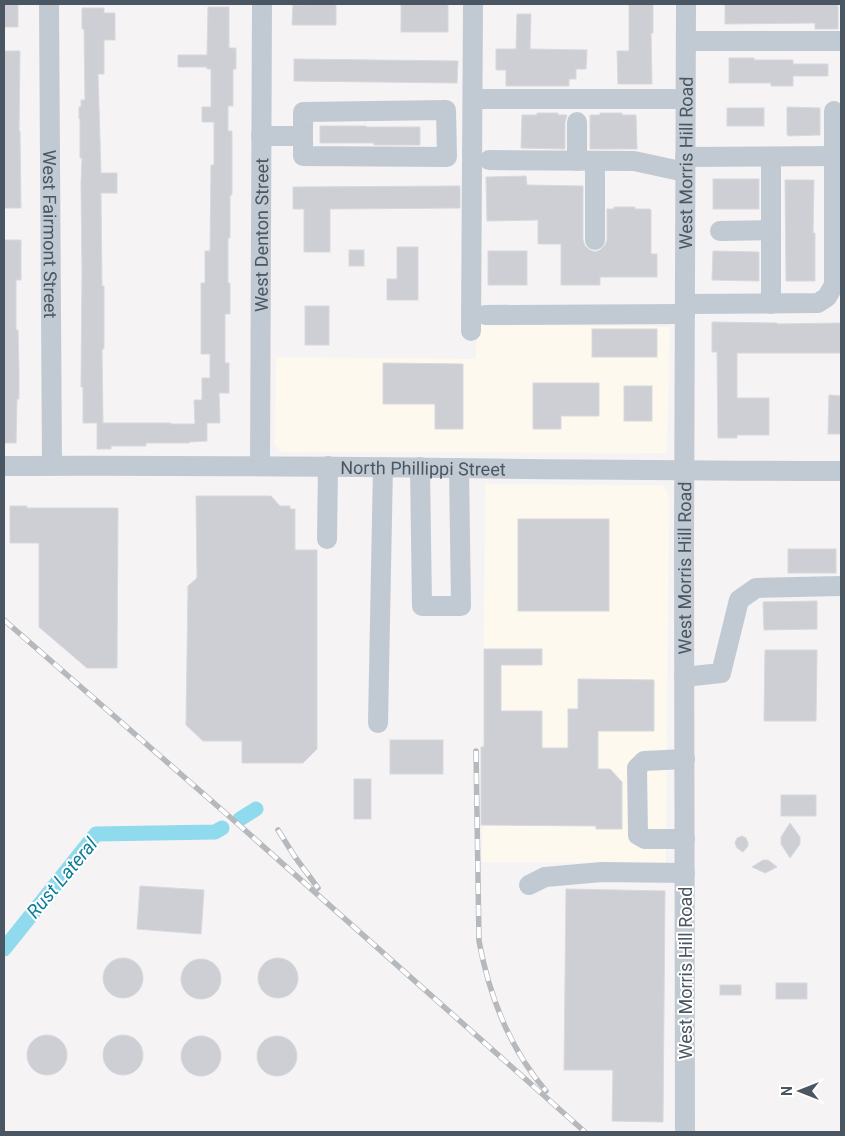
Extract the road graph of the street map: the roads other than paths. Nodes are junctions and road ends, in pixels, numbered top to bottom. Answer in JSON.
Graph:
{"nodes":[{"id":1,"x":50,"y":4,"type":"edge"},
{"id":2,"x":262,"y":4,"type":"edge"},
{"id":3,"x":473,"y":4,"type":"edge"},
{"id":4,"x":686,"y":4,"type":"edge"},
{"id":5,"x":686,"y":41,"type":"junction"},
{"id":6,"x":841,"y":41,"type":"edge"},
{"id":7,"x":685,"y":99,"type":"junction"},
{"id":8,"x":472,"y":100,"type":"junction"},
{"id":9,"x":834,"y":111,"type":"dead end"},
{"id":10,"x":577,"y":122,"type":"dead end"},
{"id":11,"x":261,"y":136,"type":"junction"},
{"id":12,"x":303,"y":136,"type":"junction"},
{"id":13,"x":771,"y":156,"type":"junction"},
{"id":14,"x":834,"y":156,"type":"junction"},
{"id":15,"x":489,"y":160,"type":"dead end"},
{"id":16,"x":586,"y":161,"type":"junction"},
{"id":17,"x":685,"y":164,"type":"junction"},
{"id":18,"x":771,"y":230,"type":"junction"},
{"id":19,"x":720,"y":231,"type":"dead end"},
{"id":20,"x":595,"y":240,"type":"dead end"},
{"id":21,"x":771,"y":304,"type":"junction"},
{"id":22,"x":685,"y":309,"type":"junction"},
{"id":23,"x":485,"y":315,"type":"dead end"},
{"id":24,"x":471,"y":331,"type":"dead end"},
{"id":25,"x":52,"y":465,"type":"junction"},
{"id":26,"x":4,"y":466,"type":"edge"},
{"id":27,"x":260,"y":466,"type":"junction"},
{"id":28,"x":328,"y":466,"type":"junction"},
{"id":29,"x":383,"y":467,"type":"junction"},
{"id":30,"x":420,"y":467,"type":"junction"},
{"id":31,"x":459,"y":468,"type":"junction"},
{"id":32,"x":684,"y":471,"type":"junction"},
{"id":33,"x":841,"y":471,"type":"edge"},
{"id":34,"x":327,"y":539,"type":"dead end"},
{"id":35,"x":841,"y":586,"type":"edge"},
{"id":36,"x":684,"y":677,"type":"junction"},
{"id":37,"x":378,"y":723,"type":"dead end"},
{"id":38,"x":684,"y":759,"type":"junction"},
{"id":39,"x":685,"y":839,"type":"junction"},
{"id":40,"x":685,"y":873,"type":"junction"},
{"id":41,"x":529,"y":885,"type":"dead end"},
{"id":42,"x":685,"y":1132,"type":"edge"}],
"edges":[{"from":1,"to":25,"type":"street","name":"West Fairmont Street"},
{"from":2,"to":11,"type":"street","name":"West Denton Street"},
{"from":3,"to":8,"type":"street"},
{"from":4,"to":5,"type":"street","name":"West Morris Hill Road"},
{"from":5,"to":6,"type":"street"},
{"from":5,"to":7,"type":"street","name":"West Morris Hill Road"},
{"from":7,"to":8,"type":"street"},
{"from":7,"to":17,"type":"street","name":"West Morris Hill Road"},
{"from":8,"to":24,"type":"street"},
{"from":9,"to":14,"type":"street"},
{"from":10,"to":16,"type":"street"},
{"from":11,"to":12,"type":"street"},
{"from":11,"to":27,"type":"street","name":"West Denton Street"},
{"from":12,"to":12,"type":"street"},
{"from":13,"to":14,"type":"street"},
{"from":13,"to":17,"type":"street"},
{"from":13,"to":18,"type":"street"},
{"from":14,"to":21,"type":"street"},
{"from":15,"to":16,"type":"street"},
{"from":16,"to":17,"type":"street"},
{"from":16,"to":20,"type":"street"},
{"from":17,"to":22,"type":"street","name":"West Morris Hill Road"},
{"from":18,"to":19,"type":"street"},
{"from":18,"to":21,"type":"street"},
{"from":21,"to":22,"type":"street"},
{"from":22,"to":23,"type":"street"},
{"from":22,"to":32,"type":"street","name":"West Morris Hill Road"},
{"from":25,"to":26,"type":"street","name":"North Phillippi Street"},
{"from":25,"to":27,"type":"street","name":"North Phillippi Street"},
{"from":27,"to":28,"type":"street","name":"North Phillippi Street"},
{"from":28,"to":29,"type":"street","name":"North Phillippi Street"},
{"from":28,"to":34,"type":"street"},
{"from":29,"to":30,"type":"street","name":"North Phillippi Street"},
{"from":29,"to":37,"type":"street"},
{"from":30,"to":31,"type":"street","name":"North Phillippi Street"},
{"from":30,"to":31,"type":"street"},
{"from":31,"to":32,"type":"street","name":"North Phillippi Street"},
{"from":32,"to":33,"type":"street","name":"North Phillippi Street"},
{"from":32,"to":36,"type":"street","name":"West Morris Hill Road"},
{"from":35,"to":36,"type":"street"},
{"from":36,"to":38,"type":"street","name":"West Morris Hill Road"},
{"from":38,"to":39,"type":"street","name":"West Morris Hill Road"},
{"from":38,"to":39,"type":"street"},
{"from":39,"to":40,"type":"street","name":"West Morris Hill Road"},
{"from":40,"to":41,"type":"street"},
{"from":40,"to":42,"type":"street","name":"West Morris Hill Road"}]}
